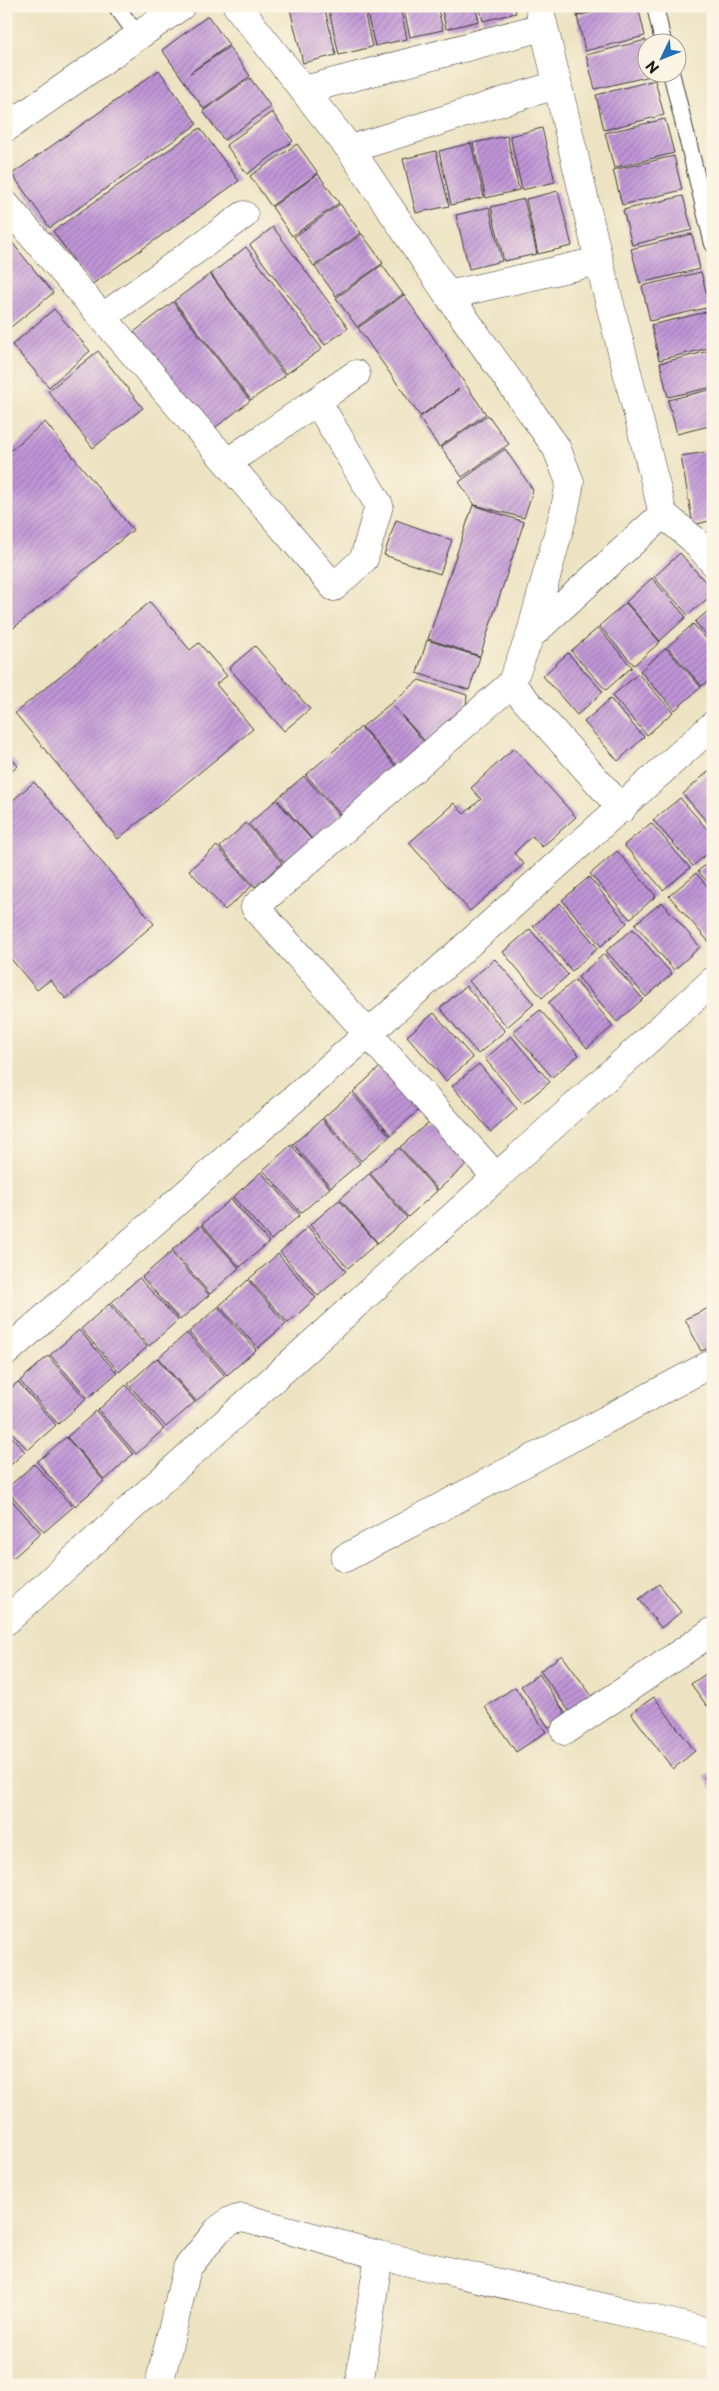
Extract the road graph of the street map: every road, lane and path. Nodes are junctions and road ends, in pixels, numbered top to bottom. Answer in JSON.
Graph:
{"nodes":[{"id":1,"x":116,"y":6,"type":"edge"},
{"id":2,"x":181,"y":6,"type":"edge"},
{"id":3,"x":237,"y":6,"type":"edge"},
{"id":4,"x":654,"y":6,"type":"edge"},
{"id":5,"x":541,"y":16,"type":"edge"},
{"id":6,"x":660,"y":32,"type":"edge"},
{"id":7,"x":138,"y":36,"type":"junction"},
{"id":8,"x":673,"y":82,"type":"edge"},
{"id":9,"x":556,"y":85,"type":"junction"},
{"id":10,"x":304,"y":90,"type":"junction"},
{"id":11,"x":6,"y":128,"type":"edge"},
{"id":12,"x":350,"y":149,"type":"junction"},
{"id":13,"x":6,"y":205,"type":"edge"},
{"id":14,"x":244,"y":215,"type":"dead end"},
{"id":15,"x":713,"y":244,"type":"edge"},
{"id":16,"x":599,"y":261,"type":"junction"},
{"id":17,"x":448,"y":295,"type":"junction"},
{"id":18,"x":103,"y":317,"type":"junction"},
{"id":19,"x":356,"y":374,"type":"dead end"},
{"id":20,"x":317,"y":401,"type":"junction"},
{"id":21,"x":228,"y":462,"type":"junction"},
{"id":22,"x":663,"y":514,"type":"junction"},
{"id":23,"x":703,"y":539,"type":"edge"},
{"id":24,"x":713,"y":562,"type":"edge"},
{"id":25,"x":530,"y":636,"type":"junction"},
{"id":26,"x":511,"y":684,"type":"junction"},
{"id":27,"x":713,"y":725,"type":"edge"},
{"id":28,"x":622,"y":809,"type":"junction"},
{"id":29,"x":713,"y":981,"type":"edge"},
{"id":30,"x":368,"y":1034,"type":"junction"},
{"id":31,"x":497,"y":1178,"type":"junction"},
{"id":32,"x":6,"y":1352,"type":"edge"},
{"id":33,"x":713,"y":1363,"type":"edge"},
{"id":34,"x":345,"y":1558,"type":"dead end"},
{"id":35,"x":6,"y":1621,"type":"edge"},
{"id":36,"x":713,"y":1631,"type":"edge"},
{"id":37,"x":565,"y":1731,"type":"dead end"},
{"id":38,"x":379,"y":2255,"type":"junction"},
{"id":39,"x":713,"y":2333,"type":"edge"},
{"id":40,"x":159,"y":2385,"type":"edge"},
{"id":41,"x":359,"y":2385,"type":"edge"}],
"edges":[{"from":1,"to":7,"type":"lane"},
{"from":2,"to":7,"type":"street"},
{"from":3,"to":10,"type":"street"},
{"from":4,"to":6,"type":"lane"},
{"from":5,"to":9,"type":"street"},
{"from":5,"to":10,"type":"street"},
{"from":7,"to":11,"type":"street"},
{"from":8,"to":15,"type":"lane"},
{"from":9,"to":12,"type":"street"},
{"from":9,"to":16,"type":"street"},
{"from":10,"to":12,"type":"street"},
{"from":12,"to":17,"type":"street"},
{"from":13,"to":18,"type":"street"},
{"from":14,"to":18,"type":"street"},
{"from":16,"to":17,"type":"street"},
{"from":16,"to":22,"type":"street"},
{"from":17,"to":25,"type":"street"},
{"from":18,"to":21,"type":"street"},
{"from":19,"to":20,"type":"street"},
{"from":20,"to":21,"type":"street"},
{"from":20,"to":21,"type":"street"},
{"from":22,"to":23,"type":"street"},
{"from":22,"to":25,"type":"street"},
{"from":23,"to":24,"type":"street"},
{"from":25,"to":26,"type":"street"},
{"from":26,"to":28,"type":"street"},
{"from":26,"to":30,"type":"street"},
{"from":27,"to":28,"type":"street"},
{"from":28,"to":30,"type":"street"},
{"from":29,"to":31,"type":"street"},
{"from":30,"to":31,"type":"street"},
{"from":30,"to":32,"type":"street"},
{"from":31,"to":35,"type":"street"},
{"from":33,"to":34,"type":"street"},
{"from":36,"to":37,"type":"street"},
{"from":38,"to":39,"type":"street"},
{"from":38,"to":40,"type":"street"},
{"from":38,"to":41,"type":"street"}]}
